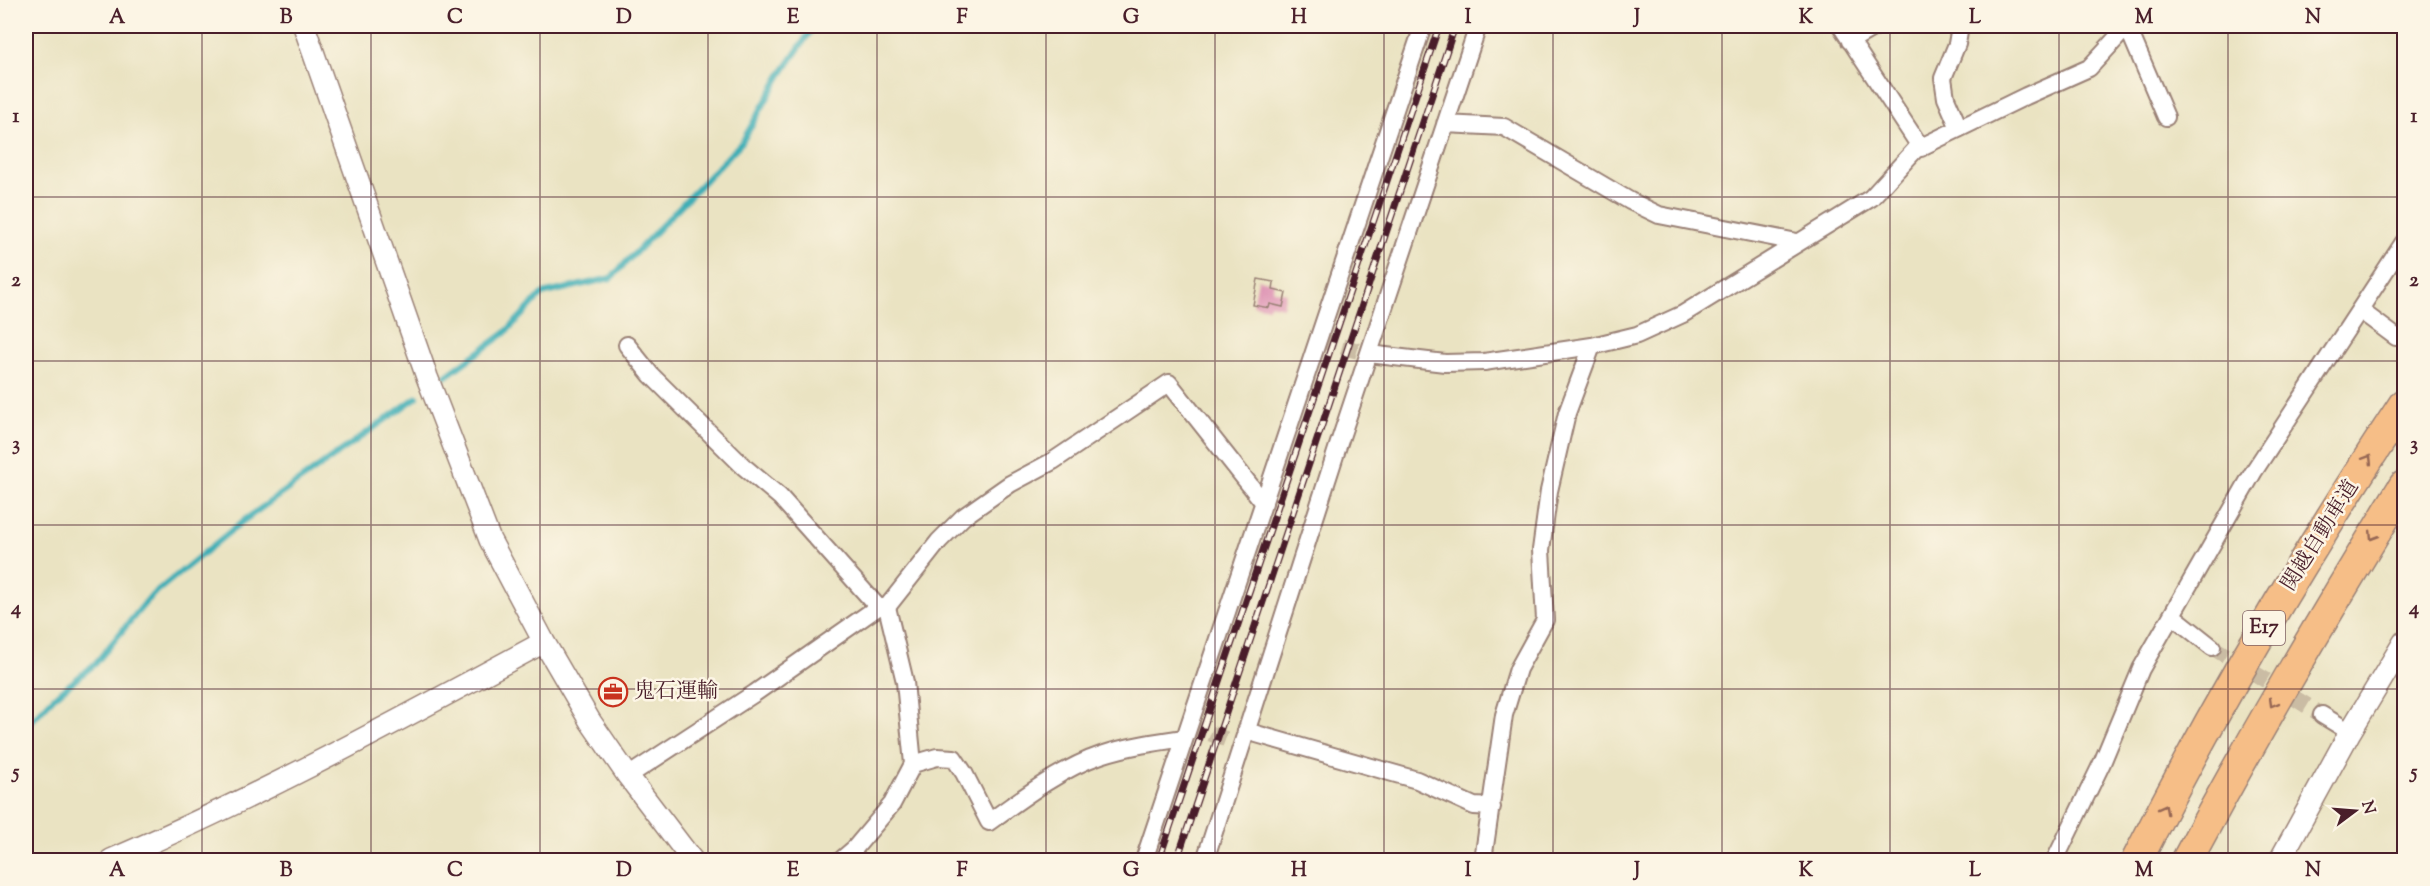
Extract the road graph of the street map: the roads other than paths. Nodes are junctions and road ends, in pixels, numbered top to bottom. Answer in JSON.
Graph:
{"nodes":[{"id":1,"x":304,"y":26,"type":"edge"},
{"id":2,"x":1423,"y":26,"type":"edge"},
{"id":3,"x":1478,"y":26,"type":"edge"},
{"id":4,"x":1841,"y":26,"type":"edge"},
{"id":5,"x":1876,"y":26,"type":"edge"},
{"id":6,"x":1960,"y":26,"type":"edge"},
{"id":7,"x":2130,"y":27,"type":"edge"},
{"id":8,"x":1850,"y":41,"type":"junction"},
{"id":9,"x":2166,"y":117,"type":"dead end"},
{"id":10,"x":1445,"y":124,"type":"junction"},
{"id":11,"x":1959,"y":128,"type":"junction"},
{"id":12,"x":1921,"y":148,"type":"junction"},
{"id":13,"x":1797,"y":242,"type":"junction"},
{"id":14,"x":2404,"y":242,"type":"edge"},
{"id":15,"x":2361,"y":311,"type":"junction"},
{"id":16,"x":2396,"y":337,"type":"dead end"},
{"id":17,"x":627,"y":345,"type":"dead end"},
{"id":18,"x":1592,"y":346,"type":"junction"},
{"id":19,"x":1369,"y":354,"type":"junction"},
{"id":20,"x":2404,"y":404,"type":"edge"},
{"id":21,"x":2404,"y":486,"type":"edge"},
{"id":22,"x":1264,"y":503,"type":"junction"},
{"id":23,"x":883,"y":607,"type":"junction"},
{"id":24,"x":2173,"y":616,"type":"junction"},
{"id":25,"x":544,"y":642,"type":"junction"},
{"id":26,"x":2404,"y":642,"type":"edge"},
{"id":27,"x":2212,"y":647,"type":"tunnel mouth"},
{"id":28,"x":2322,"y":714,"type":"tunnel mouth"},
{"id":29,"x":1246,"y":731,"type":"junction"},
{"id":30,"x":2350,"y":732,"type":"junction"},
{"id":31,"x":1184,"y":738,"type":"junction"},
{"id":32,"x":913,"y":764,"type":"junction"},
{"id":33,"x":628,"y":776,"type":"junction"},
{"id":34,"x":1492,"y":807,"type":"junction"},
{"id":35,"x":111,"y":861,"type":"edge"},
{"id":36,"x":692,"y":861,"type":"edge"},
{"id":37,"x":841,"y":861,"type":"edge"},
{"id":38,"x":1144,"y":861,"type":"edge"},
{"id":39,"x":1205,"y":861,"type":"edge"},
{"id":40,"x":1484,"y":861,"type":"edge"},
{"id":41,"x":2055,"y":861,"type":"edge"},
{"id":42,"x":2137,"y":861,"type":"edge"},
{"id":43,"x":2187,"y":861,"type":"edge"},
{"id":44,"x":2280,"y":861,"type":"edge"}],
"edges":[{"from":1,"to":25,"type":"street"},
{"from":2,"to":22,"type":"street"},
{"from":3,"to":10,"type":"street"},
{"from":4,"to":8,"type":"street"},
{"from":5,"to":8,"type":"street"},
{"from":6,"to":11,"type":"street"},
{"from":7,"to":9,"type":"street"},
{"from":7,"to":11,"type":"street"},
{"from":8,"to":12,"type":"street"},
{"from":10,"to":13,"type":"street"},
{"from":10,"to":19,"type":"street"},
{"from":11,"to":12,"type":"street"},
{"from":12,"to":13,"type":"street"},
{"from":13,"to":18,"type":"street"},
{"from":14,"to":15,"type":"street"},
{"from":15,"to":16,"type":"street"},
{"from":15,"to":24,"type":"street"},
{"from":17,"to":23,"type":"street"},
{"from":18,"to":19,"type":"street"},
{"from":18,"to":34,"type":"street"},
{"from":19,"to":29,"type":"street"},
{"from":42,"to":20,"type":"highway","name":"関越自動車道","number":"E17","one_way":true},
{"from":21,"to":43,"type":"highway","number":"E17","one_way":true},
{"from":22,"to":23,"type":"street"},
{"from":22,"to":31,"type":"street"},
{"from":23,"to":32,"type":"street"},
{"from":23,"to":33,"type":"street"},
{"from":24,"to":27,"type":"street"},
{"from":24,"to":41,"type":"street"},
{"from":25,"to":33,"type":"street"},
{"from":25,"to":35,"type":"street"},
{"from":26,"to":30,"type":"street"},
{"from":28,"to":30,"type":"street"},
{"from":29,"to":34,"type":"street"},
{"from":29,"to":39,"type":"street"},
{"from":30,"to":44,"type":"street"},
{"from":31,"to":32,"type":"street"},
{"from":31,"to":38,"type":"street"},
{"from":32,"to":37,"type":"street"},
{"from":33,"to":36,"type":"street"},
{"from":34,"to":40,"type":"street"}]}
